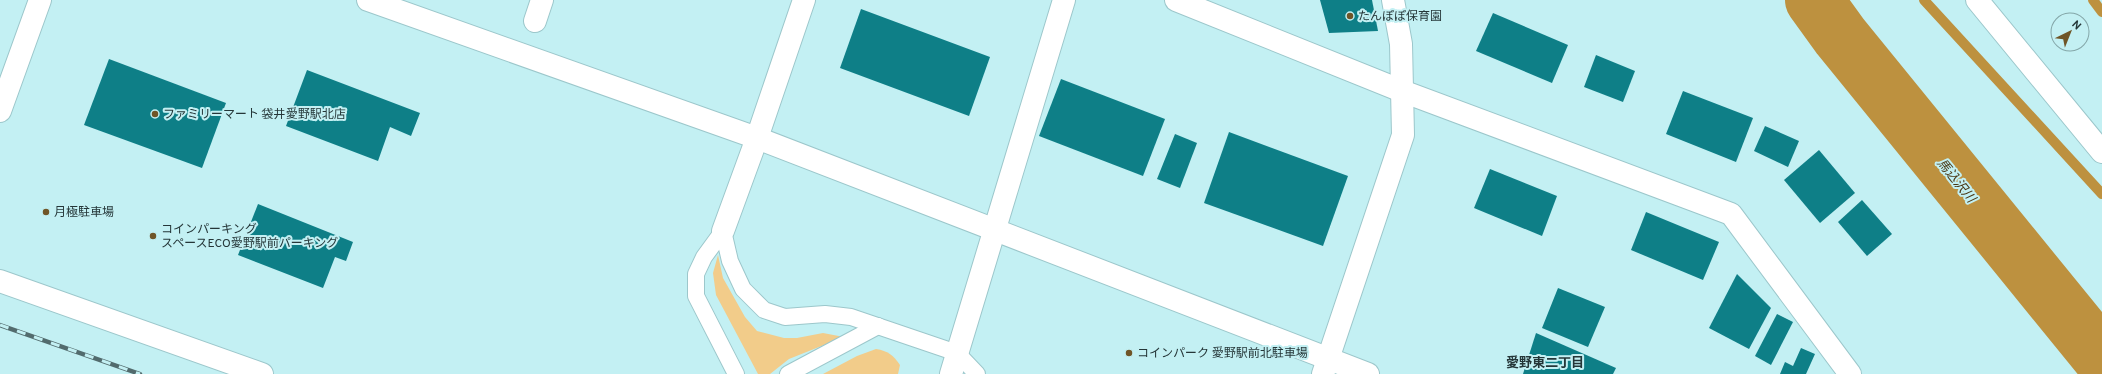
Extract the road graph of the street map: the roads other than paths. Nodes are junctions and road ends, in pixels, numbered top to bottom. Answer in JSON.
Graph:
{"nodes":[{"id":1,"x":40,"y":0,"type":"edge"},
{"id":2,"x":368,"y":0,"type":"edge"},
{"id":3,"x":542,"y":0,"type":"edge"},
{"id":4,"x":804,"y":0,"type":"edge"},
{"id":5,"x":1064,"y":0,"type":"edge"},
{"id":6,"x":1176,"y":0,"type":"edge"},
{"id":7,"x":1393,"y":0,"type":"edge"},
{"id":8,"x":1977,"y":0,"type":"edge"},
{"id":9,"x":535,"y":21,"type":"dead end"},
{"id":10,"x":1402,"y":91,"type":"junction"},
{"id":11,"x":0,"y":111,"type":"edge"},
{"id":12,"x":757,"y":138,"type":"junction"},
{"id":13,"x":2102,"y":152,"type":"edge"},
{"id":14,"x":723,"y":231,"type":"junction"},
{"id":15,"x":0,"y":281,"type":"edge"},
{"id":16,"x":878,"y":326,"type":"junction"},
{"id":17,"x":1326,"y":366,"type":"edge"},
{"id":18,"x":262,"y":374,"type":"edge"},
{"id":19,"x":736,"y":374,"type":"edge"},
{"id":20,"x":788,"y":374,"type":"edge"},
{"id":21,"x":950,"y":374,"type":"edge"},
{"id":22,"x":977,"y":374,"type":"edge"},
{"id":23,"x":1368,"y":374,"type":"edge"},
{"id":24,"x":1850,"y":374,"type":"edge"}],
"edges":[{"from":1,"to":11,"type":"street"},
{"from":2,"to":12,"type":"street"},
{"from":3,"to":9,"type":"street"},
{"from":4,"to":12,"type":"street"},
{"from":5,"to":21,"type":"street"},
{"from":6,"to":10,"type":"street"},
{"from":7,"to":10,"type":"street"},
{"from":8,"to":13,"type":"street"},
{"from":10,"to":17,"type":"street"},
{"from":10,"to":24,"type":"street"},
{"from":12,"to":14,"type":"street"},
{"from":12,"to":17,"type":"street"},
{"from":14,"to":16,"type":"lane"},
{"from":14,"to":19,"type":"lane"},
{"from":15,"to":18,"type":"street"},
{"from":16,"to":20,"type":"lane"},
{"from":16,"to":22,"type":"lane"},
{"from":17,"to":23,"type":"street"}]}
